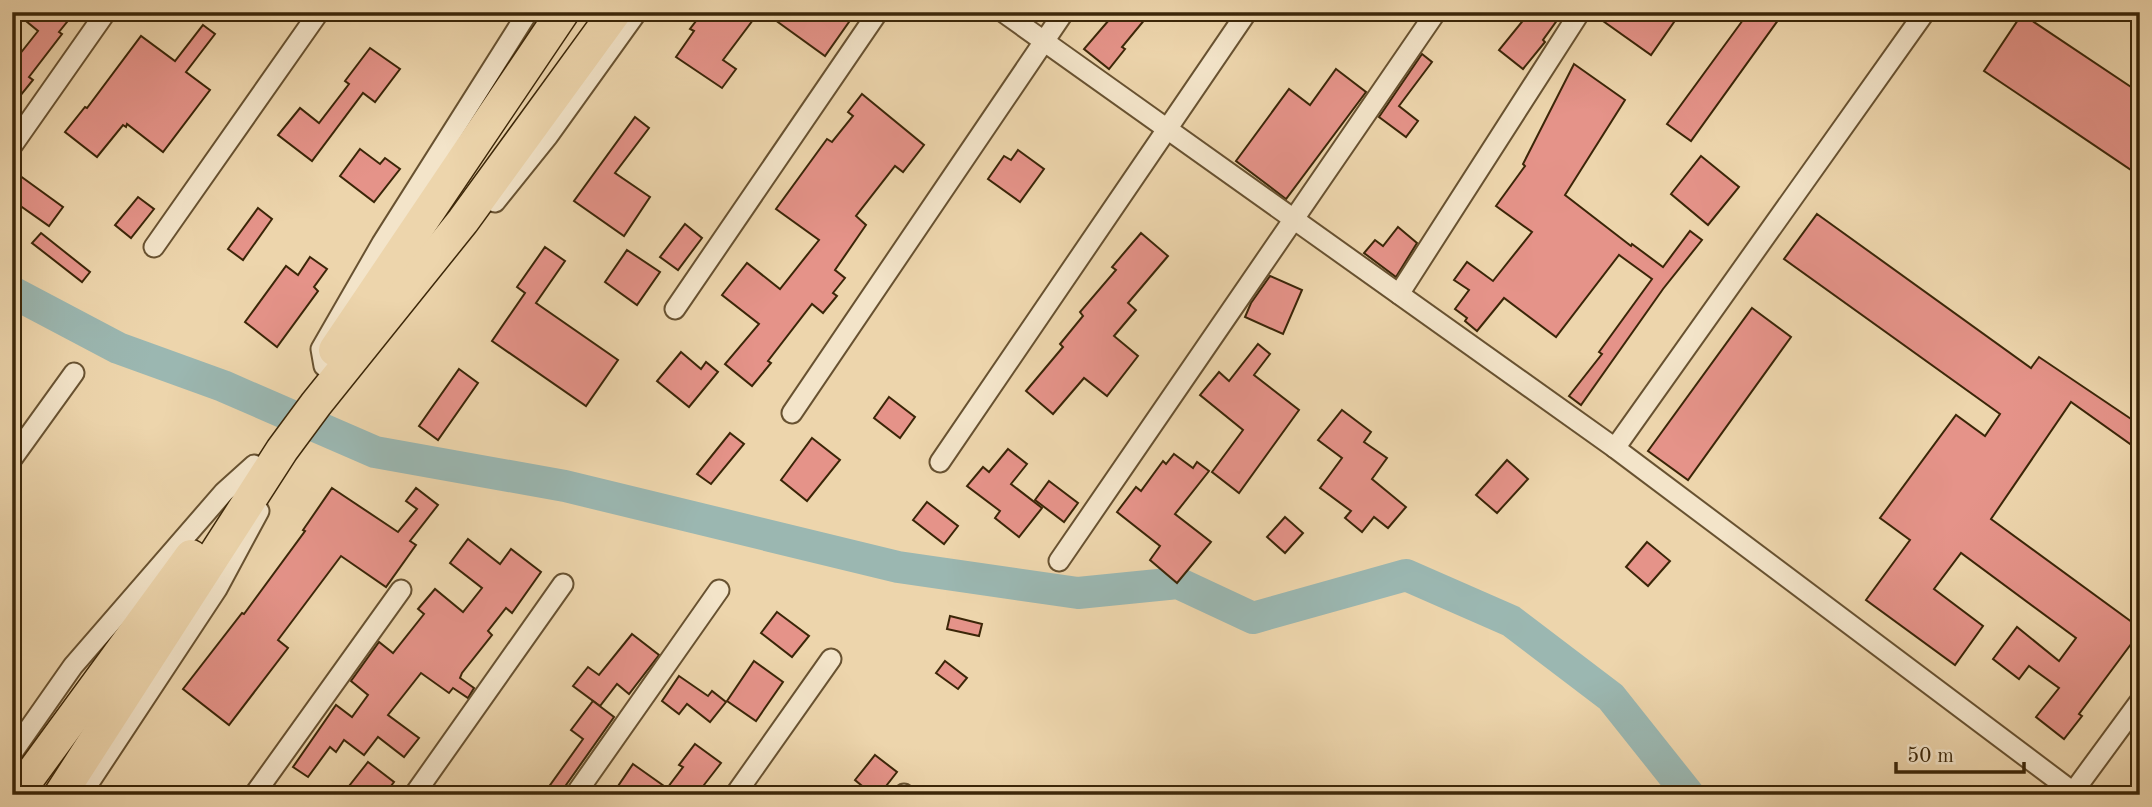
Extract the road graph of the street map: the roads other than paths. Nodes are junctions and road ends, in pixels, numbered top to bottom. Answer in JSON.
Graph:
{"nodes":[{"id":1,"x":106,"y":12,"type":"edge"},
{"id":2,"x":319,"y":12,"type":"edge"},
{"id":3,"x":528,"y":12,"type":"edge"},
{"id":4,"x":564,"y":12,"type":"edge"},
{"id":5,"x":615,"y":12,"type":"edge"},
{"id":6,"x":638,"y":12,"type":"edge"},
{"id":7,"x":878,"y":12,"type":"edge"},
{"id":8,"x":1003,"y":12,"type":"edge"},
{"id":9,"x":1064,"y":12,"type":"edge"},
{"id":10,"x":1247,"y":12,"type":"edge"},
{"id":11,"x":1436,"y":12,"type":"edge"},
{"id":12,"x":1580,"y":12,"type":"edge"},
{"id":13,"x":1925,"y":12,"type":"edge"},
{"id":14,"x":1044,"y":41,"type":"junction"},
{"id":15,"x":1167,"y":129,"type":"junction"},
{"id":16,"x":12,"y":146,"type":"edge"},
{"id":17,"x":1293,"y":219,"type":"junction"},
{"id":18,"x":154,"y":247,"type":"dead end"},
{"id":19,"x":1399,"y":294,"type":"junction"},
{"id":20,"x":675,"y":309,"type":"dead end"},
{"id":21,"x":335,"y":366,"type":"junction"},
{"id":22,"x":74,"y":373,"type":"dead end"},
{"id":23,"x":792,"y":413,"type":"dead end"},
{"id":24,"x":1615,"y":448,"type":"junction"},
{"id":25,"x":268,"y":457,"type":"junction"},
{"id":26,"x":12,"y":459,"type":"edge"},
{"id":27,"x":940,"y":462,"type":"dead end"},
{"id":28,"x":1059,"y":561,"type":"dead end"},
{"id":29,"x":563,"y":584,"type":"dead end"},
{"id":30,"x":401,"y":590,"type":"dead end"},
{"id":31,"x":719,"y":590,"type":"dead end"},
{"id":32,"x":831,"y":659,"type":"dead end"},
{"id":33,"x":2140,"y":701,"type":"edge"},
{"id":34,"x":12,"y":753,"type":"edge"},
{"id":35,"x":2074,"y":794,"type":"edge"},
{"id":36,"x":16,"y":795,"type":"edge"},
{"id":37,"x":60,"y":795,"type":"edge"},
{"id":38,"x":81,"y":795,"type":"edge"},
{"id":39,"x":254,"y":795,"type":"edge"},
{"id":40,"x":414,"y":795,"type":"edge"},
{"id":41,"x":575,"y":795,"type":"edge"},
{"id":42,"x":735,"y":795,"type":"edge"}],
"edges":[{"from":1,"to":16,"type":"street"},
{"from":2,"to":18,"type":"street"},
{"from":3,"to":21,"type":"street"},
{"from":4,"to":21,"type":"main road"},
{"from":5,"to":21,"type":"main road"},
{"from":6,"to":21,"type":"street"},
{"from":7,"to":20,"type":"street"},
{"from":8,"to":14,"type":"street"},
{"from":9,"to":14,"type":"street"},
{"from":10,"to":15,"type":"street"},
{"from":11,"to":17,"type":"street"},
{"from":12,"to":19,"type":"street"},
{"from":13,"to":24,"type":"street"},
{"from":14,"to":15,"type":"street"},
{"from":14,"to":23,"type":"street"},
{"from":15,"to":17,"type":"street"},
{"from":15,"to":27,"type":"street"},
{"from":17,"to":19,"type":"street"},
{"from":17,"to":28,"type":"street"},
{"from":19,"to":24,"type":"street"},
{"from":21,"to":25,"type":"main road"},
{"from":22,"to":26,"type":"street"},
{"from":24,"to":35,"type":"street"},
{"from":25,"to":34,"type":"street"},
{"from":25,"to":36,"type":"main road"},
{"from":25,"to":37,"type":"main road"},
{"from":25,"to":38,"type":"street"},
{"from":29,"to":40,"type":"street"},
{"from":30,"to":39,"type":"street"},
{"from":31,"to":41,"type":"street"},
{"from":32,"to":42,"type":"street"},
{"from":33,"to":35,"type":"street"}]}
